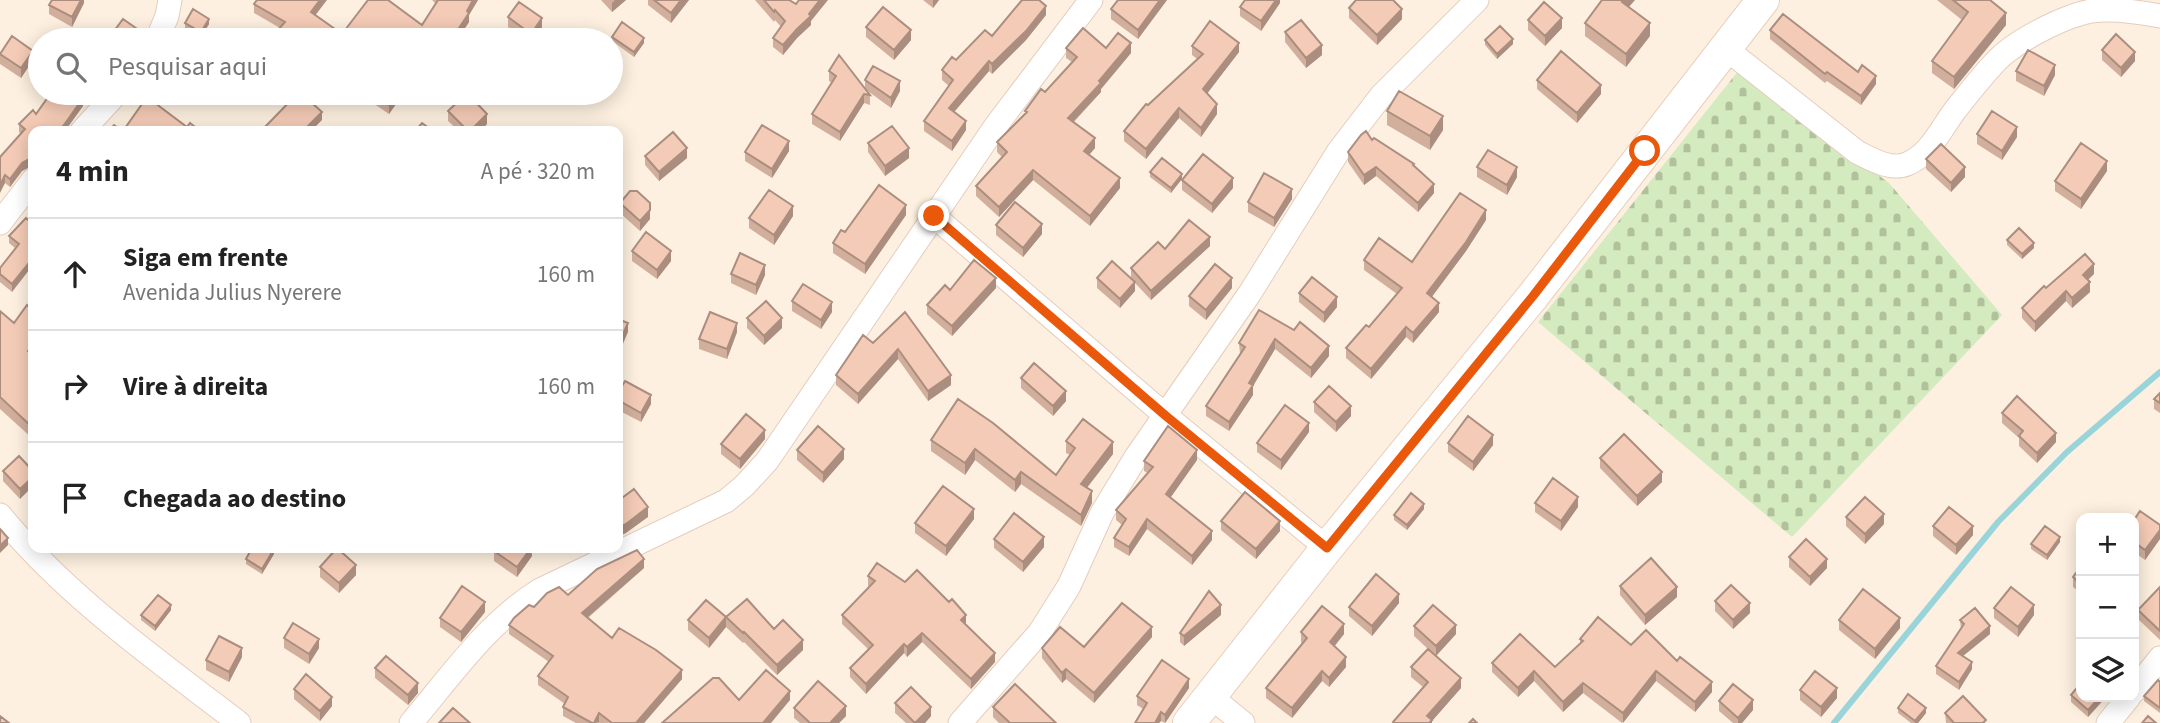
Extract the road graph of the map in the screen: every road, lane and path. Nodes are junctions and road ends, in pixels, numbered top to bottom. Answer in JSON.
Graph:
{"nodes":[{"id":1,"x":170,"y":0,"type":"edge"},
{"id":2,"x":1090,"y":0,"type":"edge"},
{"id":3,"x":1477,"y":0,"type":"edge"},
{"id":4,"x":1763,"y":0,"type":"edge"},
{"id":5,"x":2160,"y":16,"type":"edge"},
{"id":6,"x":162,"y":28,"type":"edge"},
{"id":7,"x":1725,"y":48,"type":"junction"},
{"id":8,"x":106,"y":105,"type":"edge"},
{"id":9,"x":87,"y":126,"type":"edge"},
{"id":10,"x":28,"y":187,"type":"edge"},
{"id":11,"x":934,"y":216,"type":"junction"},
{"id":12,"x":0,"y":223,"type":"edge"},
{"id":13,"x":1166,"y":416,"type":"junction"},
{"id":14,"x":0,"y":515,"type":"edge"},
{"id":15,"x":28,"y":544,"type":"edge"},
{"id":16,"x":1327,"y":548,"type":"junction"},
{"id":17,"x":623,"y":550,"type":"edge"},
{"id":18,"x":37,"y":553,"type":"edge"},
{"id":19,"x":617,"y":553,"type":"edge"},
{"id":20,"x":2160,"y":658,"type":"edge"},
{"id":21,"x":2139,"y":685,"type":"edge"},
{"id":22,"x":1211,"y":697,"type":"junction"},
{"id":23,"x":2125,"y":702,"type":"edge"},
{"id":24,"x":239,"y":723,"type":"edge"},
{"id":25,"x":411,"y":723,"type":"edge"},
{"id":26,"x":960,"y":723,"type":"edge"},
{"id":27,"x":1189,"y":723,"type":"edge"},
{"id":28,"x":1242,"y":723,"type":"edge"},
{"id":29,"x":2108,"y":723,"type":"edge"}],
"edges":[{"from":1,"to":6,"type":"street"},
{"from":2,"to":11,"type":"street"},
{"from":3,"to":13,"type":"street"},
{"from":4,"to":7,"type":"street"},
{"from":5,"to":7,"type":"street"},
{"from":7,"to":16,"type":"street"},
{"from":8,"to":9,"type":"street"},
{"from":10,"to":12,"type":"street"},
{"from":11,"to":13,"type":"street"},
{"from":11,"to":17,"type":"street"},
{"from":13,"to":16,"type":"street"},
{"from":13,"to":26,"type":"street"},
{"from":14,"to":15,"type":"street"},
{"from":16,"to":22,"type":"street"},
{"from":18,"to":24,"type":"street"},
{"from":19,"to":25,"type":"street"},
{"from":20,"to":21,"type":"street"},
{"from":22,"to":27,"type":"street"},
{"from":22,"to":28,"type":"street"},
{"from":23,"to":29,"type":"street"}]}
